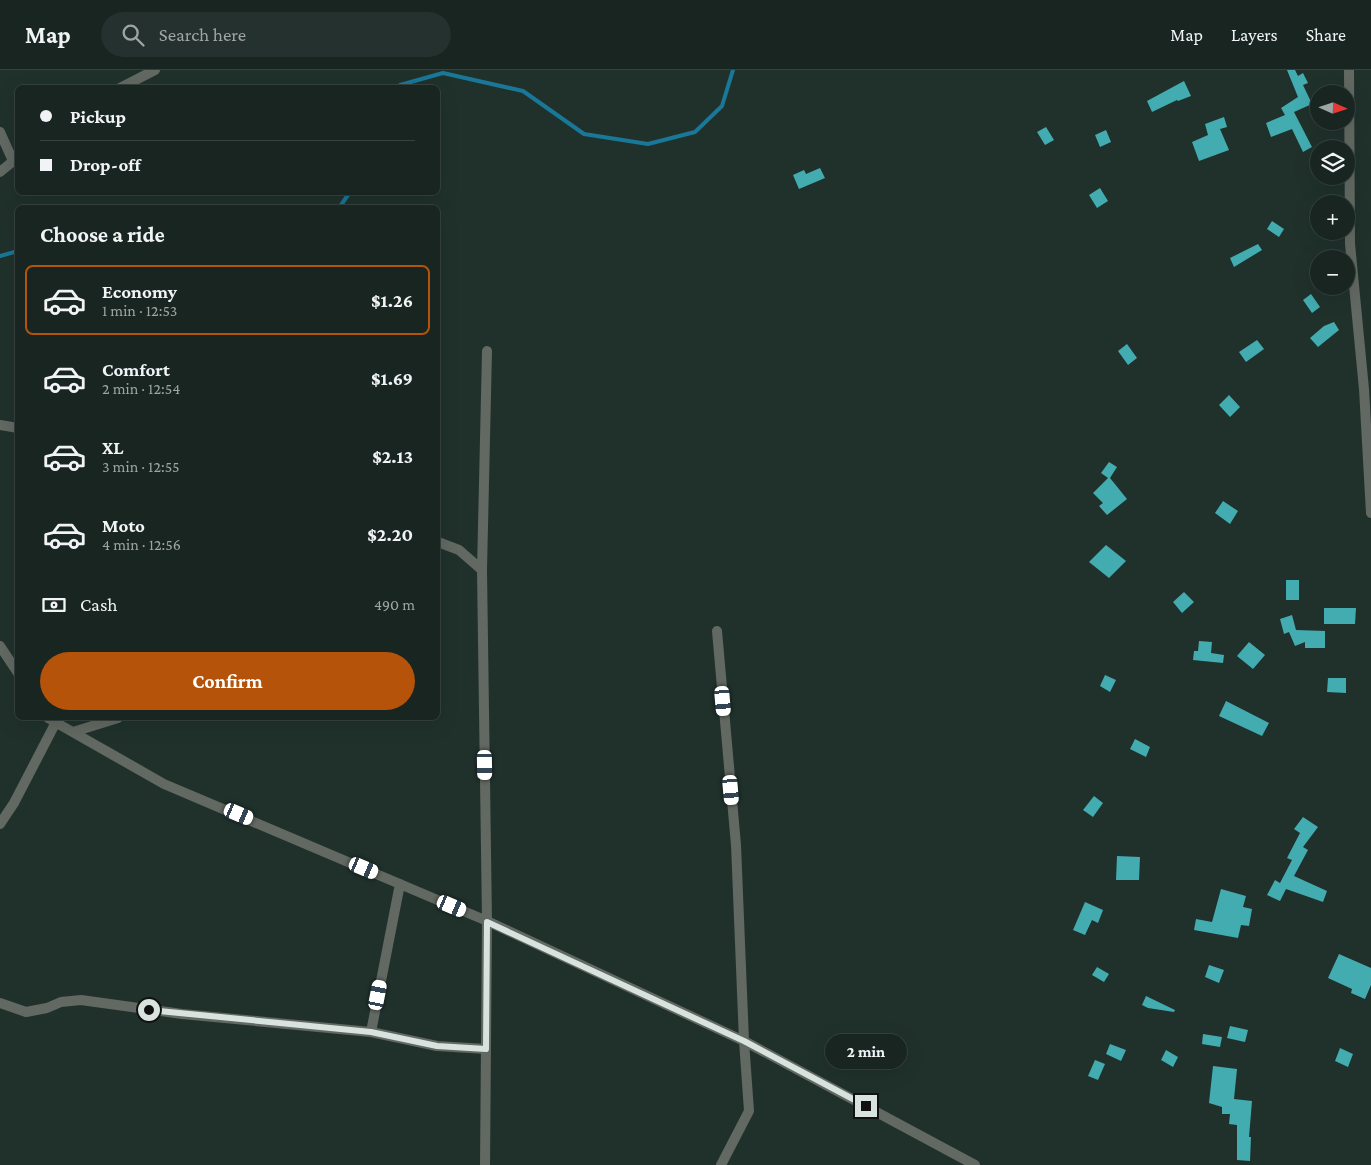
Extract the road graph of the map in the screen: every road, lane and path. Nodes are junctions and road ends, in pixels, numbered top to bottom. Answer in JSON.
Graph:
{"nodes":[{"id":1,"x":155,"y":70,"type":"edge"},
{"id":2,"x":1349,"y":70,"type":"edge"},
{"id":3,"x":126,"y":85,"type":"edge"},
{"id":4,"x":0,"y":132,"type":"edge"},
{"id":5,"x":15,"y":159,"type":"edge"},
{"id":6,"x":0,"y":172,"type":"edge"},
{"id":7,"x":487,"y":351,"type":"dead end"},
{"id":8,"x":0,"y":425,"type":"edge"},
{"id":9,"x":15,"y":428,"type":"edge"},
{"id":10,"x":1371,"y":513,"type":"edge"},
{"id":11,"x":440,"y":543,"type":"edge"},
{"id":12,"x":482,"y":570,"type":"junction"},
{"id":13,"x":717,"y":631,"type":"dead end"},
{"id":14,"x":0,"y":646,"type":"edge"},
{"id":15,"x":15,"y":668,"type":"edge"},
{"id":16,"x":52,"y":720,"type":"edge"},
{"id":17,"x":112,"y":720,"type":"edge"},
{"id":18,"x":73,"y":732,"type":"junction"},
{"id":19,"x":0,"y":824,"type":"edge"},
{"id":20,"x":400,"y":884,"type":"junction"},
{"id":21,"x":487,"y":922,"type":"junction"},
{"id":22,"x":0,"y":1003,"type":"edge"},
{"id":23,"x":371,"y":1032,"type":"junction"},
{"id":24,"x":744,"y":1041,"type":"junction"},
{"id":25,"x":486,"y":1049,"type":"junction"},
{"id":26,"x":485,"y":1165,"type":"edge"},
{"id":27,"x":721,"y":1165,"type":"edge"},
{"id":28,"x":976,"y":1165,"type":"edge"}],
"edges":[{"from":1,"to":3,"type":"street"},
{"from":2,"to":10,"type":"street"},
{"from":4,"to":5,"type":"street"},
{"from":5,"to":6,"type":"street"},
{"from":7,"to":12,"type":"street"},
{"from":8,"to":9,"type":"street"},
{"from":11,"to":12,"type":"street"},
{"from":12,"to":21,"type":"street"},
{"from":13,"to":24,"type":"street"},
{"from":14,"to":15,"type":"street"},
{"from":16,"to":18,"type":"street"},
{"from":16,"to":19,"type":"street"},
{"from":17,"to":18,"type":"street"},
{"from":18,"to":20,"type":"street"},
{"from":20,"to":21,"type":"street"},
{"from":20,"to":23,"type":"street"},
{"from":21,"to":24,"type":"street"},
{"from":21,"to":25,"type":"street"},
{"from":22,"to":23,"type":"street"},
{"from":23,"to":25,"type":"street"},
{"from":24,"to":27,"type":"street"},
{"from":24,"to":28,"type":"street"},
{"from":25,"to":26,"type":"street"}]}
